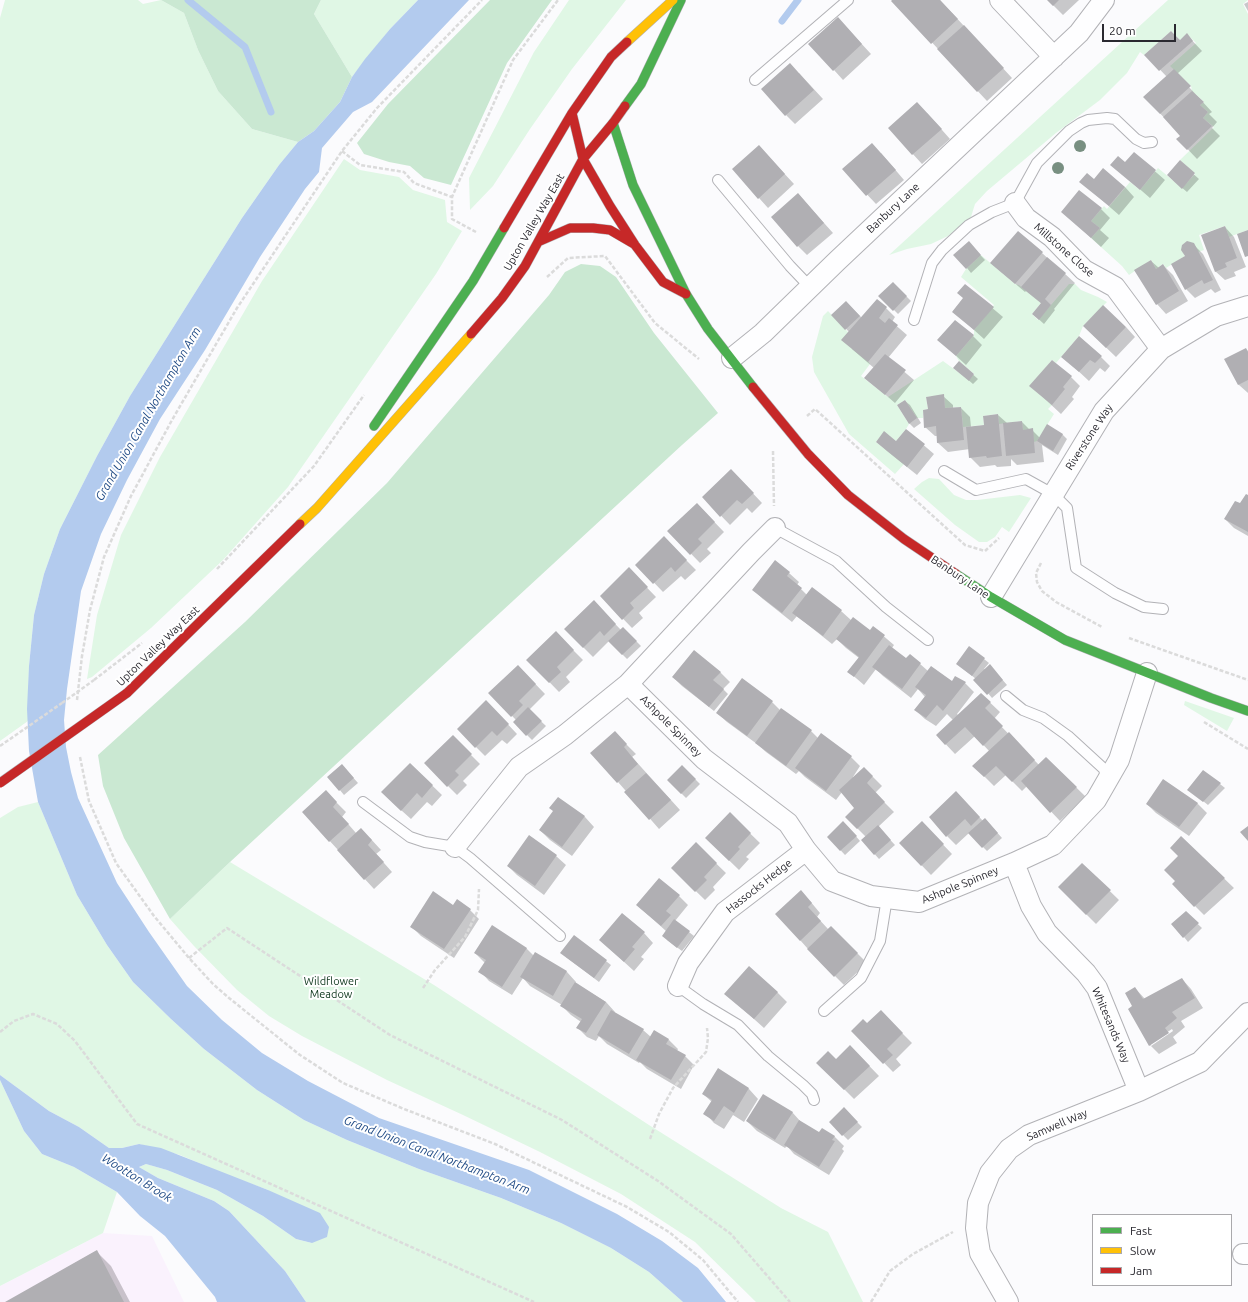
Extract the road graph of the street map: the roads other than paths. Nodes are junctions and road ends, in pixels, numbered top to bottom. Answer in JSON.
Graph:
{"nodes":[{"id":1,"x":673,"y":0,"type":"edge"},
{"id":2,"x":681,"y":0,"type":"edge"},
{"id":3,"x":848,"y":0,"type":"edge"},
{"id":4,"x":1000,"y":0,"type":"edge"},
{"id":5,"x":1104,"y":0,"type":"edge"},
{"id":6,"x":1054,"y":57,"type":"junction"},
{"id":7,"x":755,"y":80,"type":"dead end"},
{"id":8,"x":572,"y":113,"type":"junction"},
{"id":9,"x":613,"y":123,"type":"junction"},
{"id":10,"x":1152,"y":142,"type":"dead end"},
{"id":11,"x":584,"y":159,"type":"junction"},
{"id":12,"x":718,"y":180,"type":"dead end"},
{"id":13,"x":1015,"y":203,"type":"junction"},
{"id":14,"x":538,"y":242,"type":"junction"},
{"id":15,"x":635,"y":245,"type":"junction"},
{"id":16,"x":810,"y":287,"type":"junction"},
{"id":17,"x":686,"y":294,"type":"junction"},
{"id":18,"x":1248,"y":306,"type":"edge"},
{"id":19,"x":914,"y":320,"type":"dead end"},
{"id":20,"x":1161,"y":349,"type":"junction"},
{"id":21,"x":732,"y":358,"type":"junction"},
{"id":22,"x":370,"y":430,"type":"dead end"},
{"id":23,"x":362,"y":443,"type":"dead end"},
{"id":24,"x":944,"y":471,"type":"dead end"},
{"id":25,"x":1054,"y":494,"type":"junction"},
{"id":26,"x":317,"y":508,"type":"junction"},
{"id":27,"x":775,"y":528,"type":"joint"},
{"id":28,"x":991,"y":597,"type":"junction"},
{"id":29,"x":1163,"y":609,"type":"dead end"},
{"id":30,"x":928,"y":640,"type":"dead end"},
{"id":31,"x":1147,"y":673,"type":"junction"},
{"id":32,"x":628,"y":684,"type":"junction"},
{"id":33,"x":1006,"y":696,"type":"dead end"},
{"id":34,"x":1248,"y":711,"type":"edge"},
{"id":35,"x":1107,"y":781,"type":"junction"},
{"id":36,"x":0,"y":783,"type":"edge"},
{"id":37,"x":363,"y":802,"type":"dead end"},
{"id":38,"x":455,"y":847,"type":"junction"},
{"id":39,"x":806,"y":850,"type":"junction"},
{"id":40,"x":1014,"y":862,"type":"junction"},
{"id":41,"x":887,"y":898,"type":"junction"},
{"id":42,"x":560,"y":936,"type":"dead end"},
{"id":43,"x":678,"y":986,"type":"joint"},
{"id":44,"x":824,"y":1011,"type":"dead end"},
{"id":45,"x":1248,"y":1013,"type":"edge"},
{"id":46,"x":1139,"y":1091,"type":"junction"},
{"id":47,"x":814,"y":1100,"type":"dead end"},
{"id":48,"x":1008,"y":1302,"type":"edge"}],
"edges":[{"from":1,"to":8,"type":"street","name":"Upton Valley Way East"},
{"from":2,"to":9,"type":"street","name":"Upton Valley Way East"},
{"from":3,"to":7,"type":"lane"},
{"from":4,"to":6,"type":"street"},
{"from":5,"to":6,"type":"street","name":"Banbury Lane"},
{"from":6,"to":16,"type":"street","name":"Banbury Lane"},
{"from":8,"to":11,"type":"street"},
{"from":8,"to":22,"type":"street","name":"Upton Valley Way East"},
{"from":9,"to":11,"type":"street","name":"Upton Valley Way East"},
{"from":9,"to":17,"type":"street","name":"Banbury Lane"},
{"from":10,"to":13,"type":"lane"},
{"from":11,"to":14,"type":"street","name":"Upton Valley Way East"},
{"from":11,"to":15,"type":"street"},
{"from":12,"to":16,"type":"lane"},
{"from":13,"to":19,"type":"lane"},
{"from":13,"to":20,"type":"street","name":"Millstone Close"},
{"from":14,"to":15,"type":"street"},
{"from":14,"to":26,"type":"street","name":"Upton Valley Way East"},
{"from":15,"to":17,"type":"street"},
{"from":16,"to":21,"type":"street","name":"Banbury Lane"},
{"from":17,"to":21,"type":"street","name":"Banbury Lane"},
{"from":18,"to":20,"type":"street","name":"Riverstone Way"},
{"from":20,"to":25,"type":"street","name":"Riverstone Way"},
{"from":21,"to":28,"type":"street","name":"Banbury Lane"},
{"from":23,"to":26,"type":"street","name":"Upton Valley Way East"},
{"from":24,"to":25,"type":"lane"},
{"from":25,"to":28,"type":"street","name":"Riverstone Way"},
{"from":25,"to":29,"type":"lane"},
{"from":26,"to":36,"type":"street","name":"Upton Valley Way East","bridge":true},
{"from":27,"to":30,"type":"lane"},
{"from":27,"to":32,"type":"street"},
{"from":28,"to":31,"type":"street","name":"Banbury Lane"},
{"from":31,"to":34,"type":"street","name":"Banbury Lane"},
{"from":31,"to":35,"type":"street","name":"Ashpole Spinney"},
{"from":32,"to":38,"type":"street"},
{"from":32,"to":39,"type":"street","name":"Ashpole Spinney"},
{"from":33,"to":35,"type":"lane"},
{"from":35,"to":40,"type":"street","name":"Ashpole Spinney"},
{"from":37,"to":38,"type":"lane"},
{"from":38,"to":42,"type":"lane"},
{"from":39,"to":41,"type":"street","name":"Ashpole Spinney"},
{"from":39,"to":43,"type":"street","name":"Hassocks Hedge"},
{"from":40,"to":41,"type":"street","name":"Ashpole Spinney"},
{"from":40,"to":46,"type":"street","name":"Whitesands Way"},
{"from":41,"to":44,"type":"lane"},
{"from":43,"to":47,"type":"lane"},
{"from":45,"to":46,"type":"street","name":"Samwell Way"},
{"from":46,"to":48,"type":"street","name":"Samwell Way"}]}
